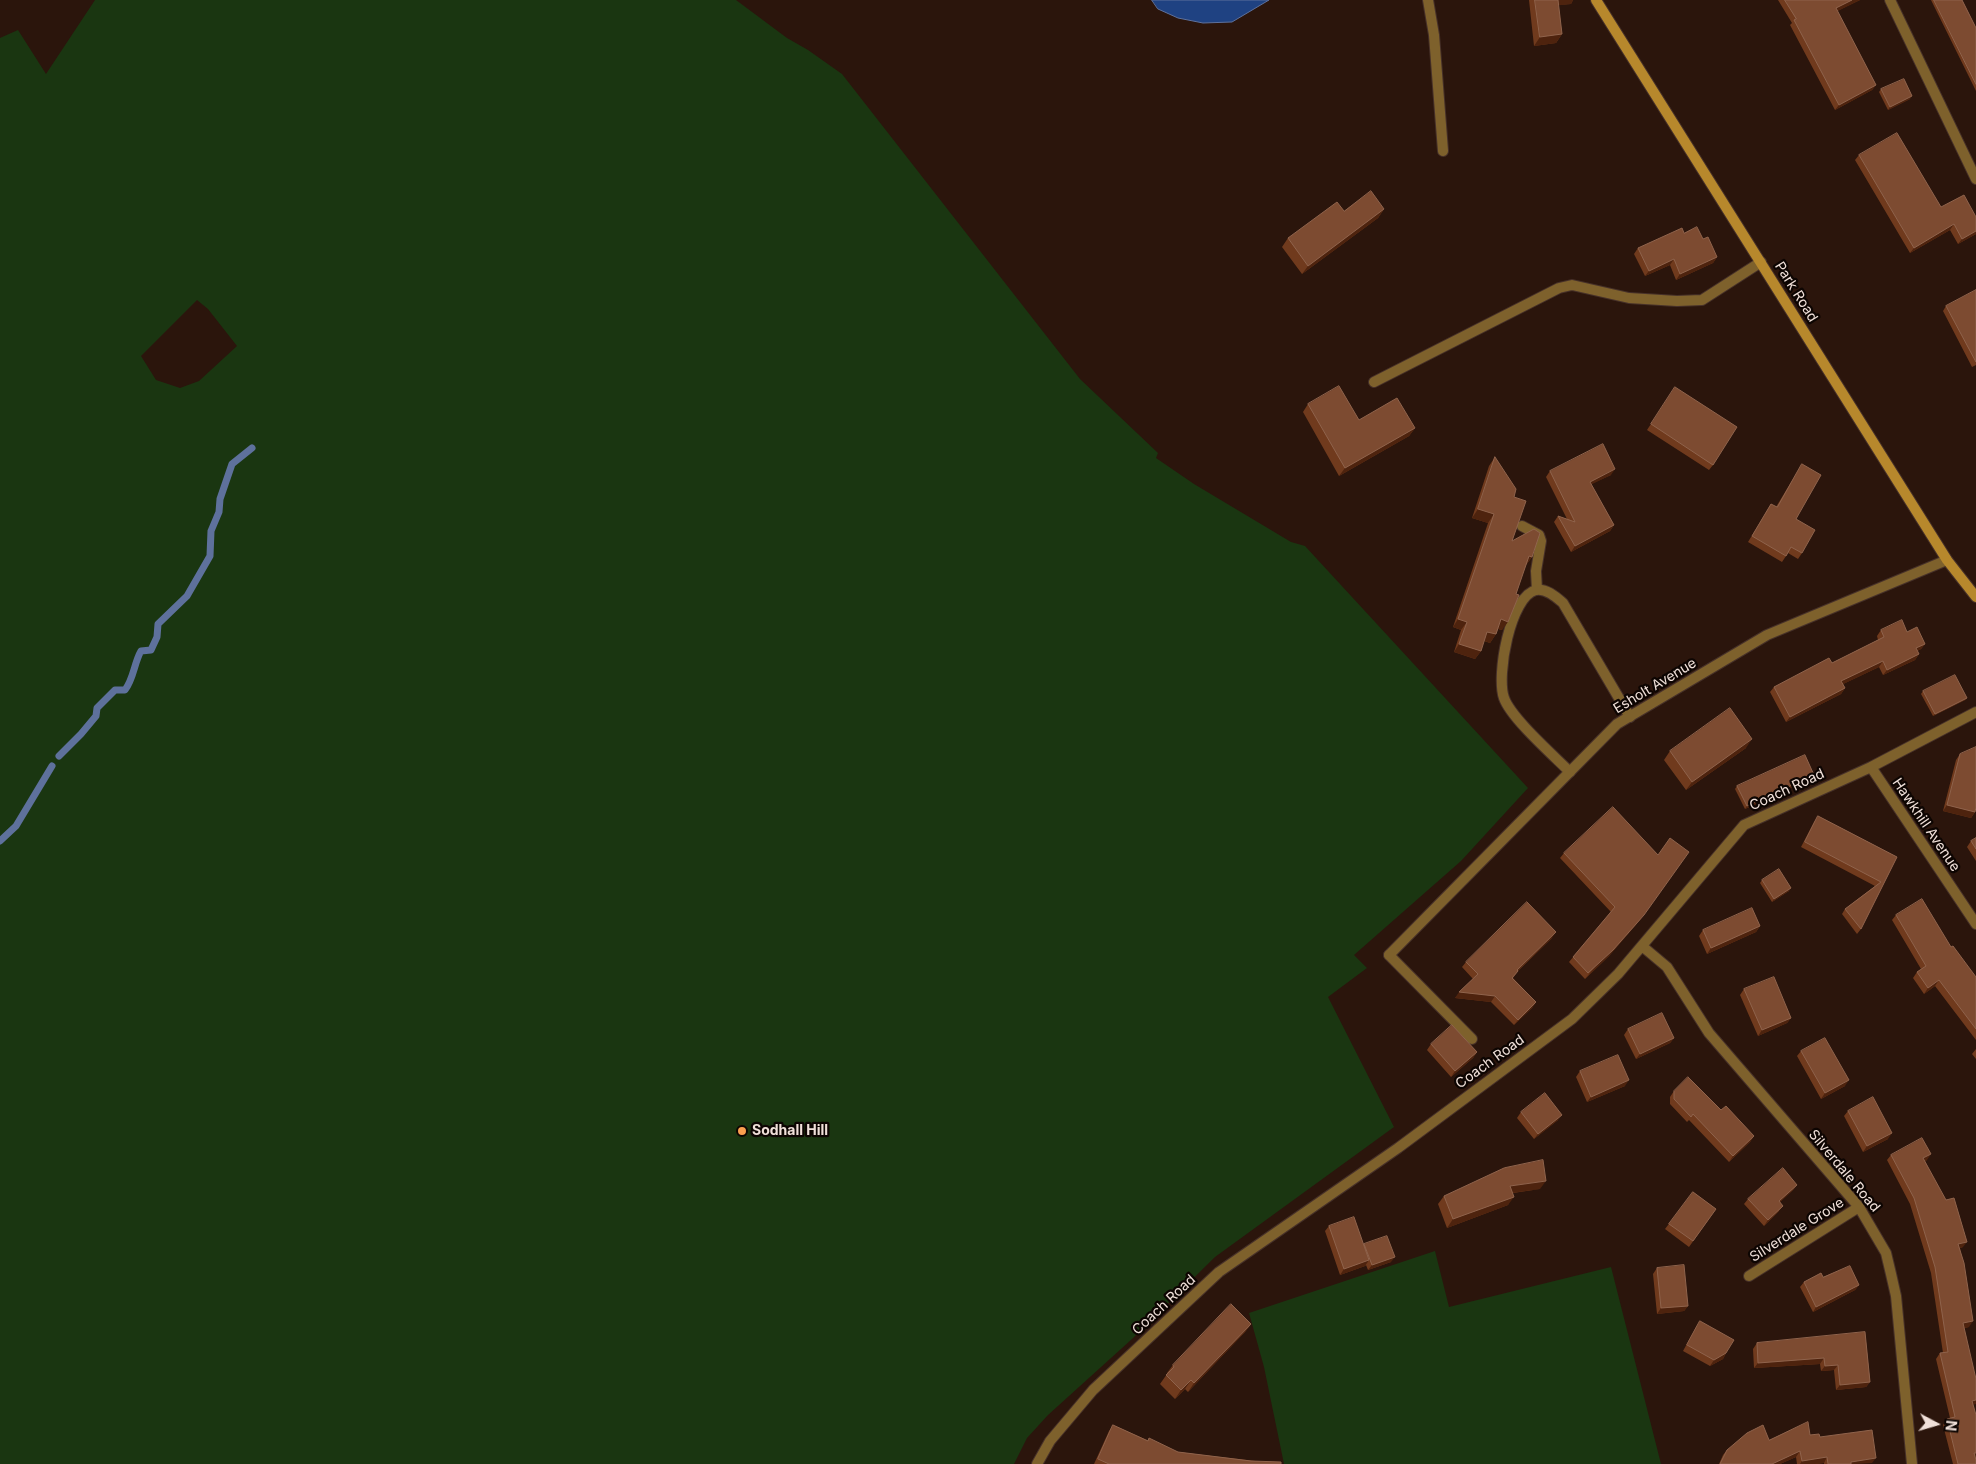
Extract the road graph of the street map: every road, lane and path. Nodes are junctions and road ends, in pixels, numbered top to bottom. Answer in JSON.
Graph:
{"nodes":[{"id":1,"x":1428,"y":0,"type":"edge"},
{"id":2,"x":1596,"y":0,"type":"edge"},
{"id":3,"x":1890,"y":0,"type":"edge"},
{"id":4,"x":1444,"y":151,"type":"dead end"},
{"id":5,"x":1976,"y":179,"type":"edge"},
{"id":6,"x":1761,"y":262,"type":"junction"},
{"id":7,"x":1374,"y":382,"type":"dead end"},
{"id":8,"x":1522,"y":526,"type":"edge"},
{"id":9,"x":1947,"y":560,"type":"junction"},
{"id":10,"x":1537,"y":590,"type":"junction"},
{"id":11,"x":1976,"y":597,"type":"edge"},
{"id":12,"x":1976,"y":712,"type":"edge"},
{"id":13,"x":1630,"y":717,"type":"junction"},
{"id":14,"x":1870,"y":766,"type":"junction"},
{"id":15,"x":1570,"y":772,"type":"junction"},
{"id":16,"x":1976,"y":924,"type":"edge"},
{"id":17,"x":1642,"y":946,"type":"junction"},
{"id":18,"x":1472,"y":1038,"type":"dead end"},
{"id":19,"x":1859,"y":1207,"type":"junction"},
{"id":20,"x":1749,"y":1276,"type":"dead end"},
{"id":21,"x":1037,"y":1464,"type":"edge"},
{"id":22,"x":1912,"y":1464,"type":"edge"}],
"edges":[{"from":1,"to":4,"type":"street"},
{"from":2,"to":6,"type":"main road","name":"Park Road"},
{"from":3,"to":5,"type":"street"},
{"from":6,"to":7,"type":"street"},
{"from":6,"to":9,"type":"main road","name":"Park Road"},
{"from":8,"to":10,"type":"street"},
{"from":9,"to":11,"type":"main road","name":"Park Road"},
{"from":9,"to":13,"type":"street","name":"Esholt Avenue"},
{"from":10,"to":13,"type":"street"},
{"from":10,"to":15,"type":"street"},
{"from":12,"to":14,"type":"street","name":"Coach Road"},
{"from":13,"to":15,"type":"street","name":"Esholt Avenue"},
{"from":14,"to":16,"type":"street","name":"Hawkhill Avenue"},
{"from":14,"to":17,"type":"street","name":"Coach Road"},
{"from":15,"to":18,"type":"street","name":"Esholt Avenue"},
{"from":17,"to":19,"type":"street","name":"Silverdale Road"},
{"from":17,"to":21,"type":"street","name":"Coach Road"},
{"from":19,"to":20,"type":"street","name":"Silverdale Grove"},
{"from":19,"to":22,"type":"street","name":"Silverdale Road"}]}
